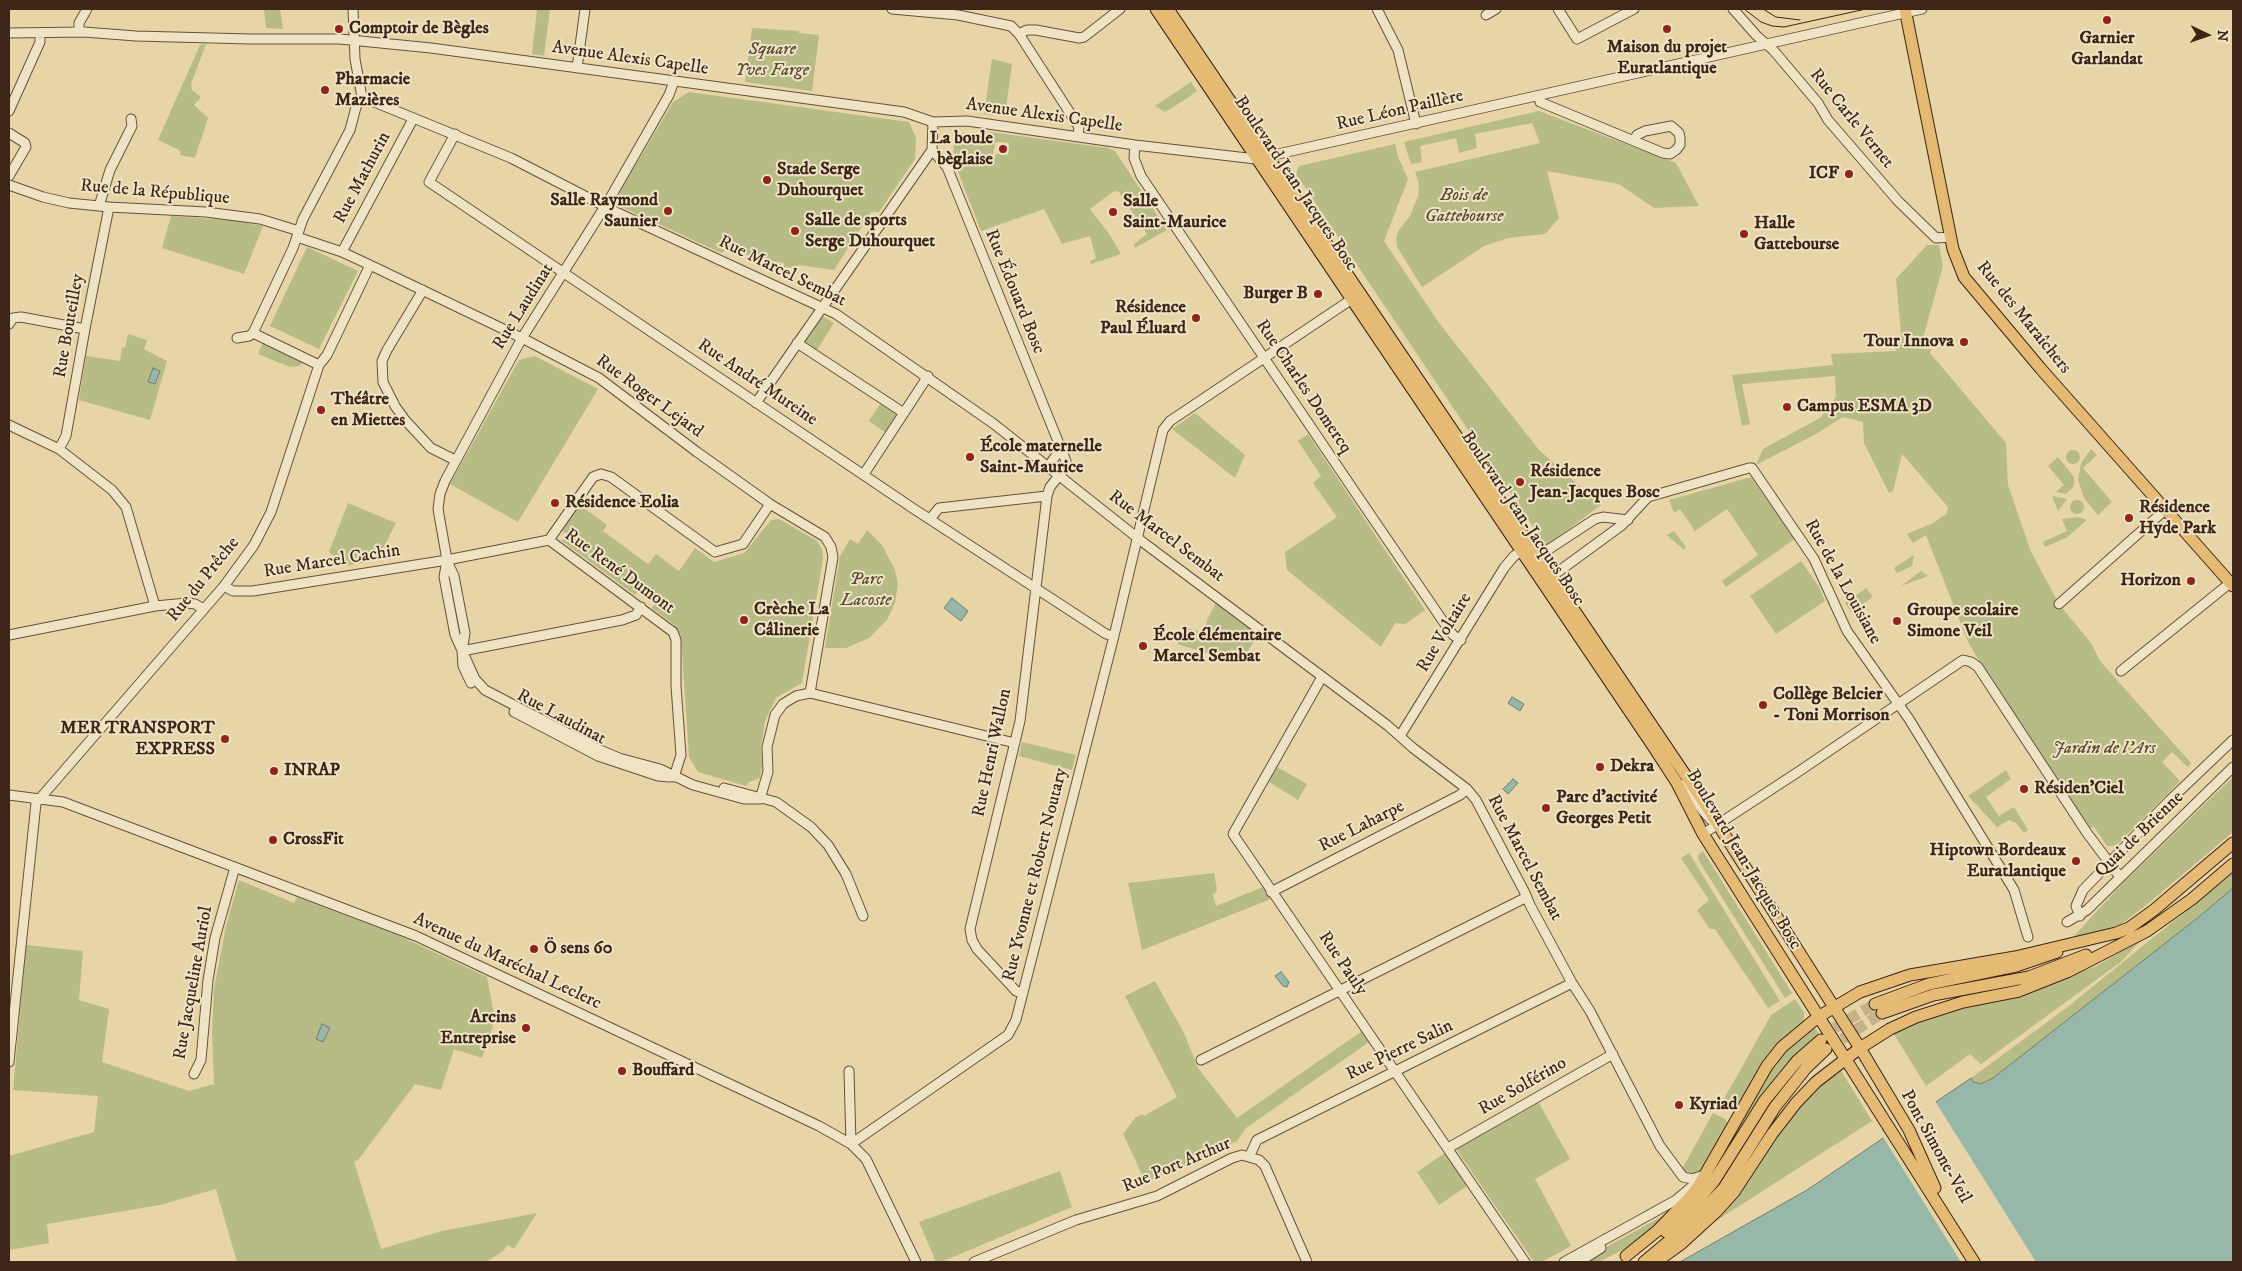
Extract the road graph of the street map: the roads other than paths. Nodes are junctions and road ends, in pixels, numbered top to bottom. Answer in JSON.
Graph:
{"nodes":[{"id":1,"x":87,"y":9,"type":"edge"},
{"id":2,"x":353,"y":9,"type":"edge"},
{"id":3,"x":585,"y":9,"type":"edge"},
{"id":4,"x":892,"y":9,"type":"edge"},
{"id":5,"x":1120,"y":9,"type":"edge"},
{"id":6,"x":1156,"y":9,"type":"edge"},
{"id":7,"x":1168,"y":9,"type":"edge"},
{"id":8,"x":1377,"y":9,"type":"edge"},
{"id":9,"x":1496,"y":9,"type":"edge"},
{"id":10,"x":1558,"y":9,"type":"edge"},
{"id":11,"x":1634,"y":9,"type":"edge"},
{"id":12,"x":1733,"y":9,"type":"edge"},
{"id":13,"x":1922,"y":9,"type":"edge"},
{"id":14,"x":1905,"y":11,"type":"edge"},
{"id":15,"x":958,"y":12,"type":"edge"},
{"id":16,"x":1486,"y":15,"type":"dead end"},
{"id":17,"x":79,"y":32,"type":"junction"},
{"id":18,"x":9,"y":33,"type":"edge"},
{"id":19,"x":40,"y":34,"type":"junction"},
{"id":20,"x":1019,"y":34,"type":"junction"},
{"id":21,"x":354,"y":40,"type":"junction"},
{"id":22,"x":1766,"y":44,"type":"junction"},
{"id":23,"x":576,"y":68,"type":"junction"},
{"id":24,"x":674,"y":81,"type":"junction"},
{"id":25,"x":1539,"y":96,"type":"junction"},
{"id":26,"x":362,"y":97,"type":"junction"},
{"id":27,"x":9,"y":111,"type":"edge"},
{"id":28,"x":131,"y":119,"type":"dead end"},
{"id":29,"x":413,"y":119,"type":"junction"},
{"id":30,"x":933,"y":122,"type":"junction"},
{"id":31,"x":1416,"y":124,"type":"junction"},
{"id":32,"x":9,"y":133,"type":"edge"},
{"id":33,"x":455,"y":134,"type":"junction"},
{"id":34,"x":1078,"y":136,"type":"junction"},
{"id":35,"x":1634,"y":140,"type":"junction"},
{"id":36,"x":1135,"y":145,"type":"junction"},
{"id":37,"x":932,"y":150,"type":"junction"},
{"id":38,"x":1262,"y":159,"type":"junction"},
{"id":39,"x":9,"y":176,"type":"edge"},
{"id":40,"x":9,"y":185,"type":"edge"},
{"id":41,"x":99,"y":206,"type":"junction"},
{"id":42,"x":605,"y":206,"type":"junction"},
{"id":43,"x":109,"y":207,"type":"junction"},
{"id":44,"x":298,"y":234,"type":"junction"},
{"id":45,"x":1951,"y":237,"type":"junction"},
{"id":46,"x":342,"y":252,"type":"junction"},
{"id":47,"x":370,"y":265,"type":"junction"},
{"id":48,"x":564,"y":273,"type":"junction"},
{"id":49,"x":1352,"y":282,"type":"junction"},
{"id":50,"x":423,"y":290,"type":"junction"},
{"id":51,"x":1352,"y":299,"type":"junction"},
{"id":52,"x":822,"y":307,"type":"junction"},
{"id":53,"x":9,"y":324,"type":"edge"},
{"id":54,"x":1380,"y":324,"type":"junction"},
{"id":55,"x":85,"y":329,"type":"junction"},
{"id":56,"x":253,"y":333,"type":"junction"},
{"id":57,"x":237,"y":338,"type":"dead end"},
{"id":58,"x":522,"y":338,"type":"junction"},
{"id":59,"x":797,"y":342,"type":"junction"},
{"id":60,"x":1265,"y":359,"type":"junction"},
{"id":61,"x":319,"y":366,"type":"junction"},
{"id":62,"x":928,"y":376,"type":"junction"},
{"id":63,"x":756,"y":403,"type":"junction"},
{"id":64,"x":904,"y":413,"type":"junction"},
{"id":65,"x":9,"y":425,"type":"edge"},
{"id":66,"x":1058,"y":447,"type":"junction"},
{"id":67,"x":60,"y":450,"type":"junction"},
{"id":68,"x":454,"y":460,"type":"junction"},
{"id":69,"x":1048,"y":467,"type":"junction"},
{"id":70,"x":864,"y":474,"type":"junction"},
{"id":71,"x":1058,"y":475,"type":"junction"},
{"id":72,"x":1047,"y":496,"type":"junction"},
{"id":73,"x":770,"y":504,"type":"junction"},
{"id":74,"x":2166,"y":510,"type":"junction"},
{"id":75,"x":930,"y":519,"type":"junction"},
{"id":76,"x":1628,"y":520,"type":"junction"},
{"id":77,"x":1138,"y":536,"type":"junction"},
{"id":78,"x":549,"y":540,"type":"junction"},
{"id":79,"x":1526,"y":548,"type":"junction"},
{"id":80,"x":447,"y":560,"type":"junction"},
{"id":81,"x":1533,"y":560,"type":"junction"},
{"id":82,"x":1551,"y":576,"type":"junction"},
{"id":83,"x":2232,"y":585,"type":"edge"},
{"id":84,"x":224,"y":586,"type":"junction"},
{"id":85,"x":1035,"y":588,"type":"junction"},
{"id":86,"x":2059,"y":604,"type":"dead end"},
{"id":87,"x":155,"y":606,"type":"junction"},
{"id":88,"x":641,"y":607,"type":"junction"},
{"id":89,"x":204,"y":610,"type":"junction"},
{"id":90,"x":9,"y":635,"type":"edge"},
{"id":91,"x":1114,"y":636,"type":"junction"},
{"id":92,"x":1460,"y":640,"type":"junction"},
{"id":93,"x":462,"y":651,"type":"junction"},
{"id":94,"x":2121,"y":671,"type":"dead end"},
{"id":95,"x":1322,"y":677,"type":"junction"},
{"id":96,"x":810,"y":693,"type":"junction"},
{"id":97,"x":1897,"y":704,"type":"junction"},
{"id":98,"x":1639,"y":723,"type":"junction"},
{"id":99,"x":1400,"y":736,"type":"junction"},
{"id":100,"x":2233,"y":740,"type":"edge"},
{"id":101,"x":1015,"y":743,"type":"junction"},
{"id":102,"x":2233,"y":766,"type":"edge"},
{"id":103,"x":674,"y":777,"type":"junction"},
{"id":104,"x":1467,"y":789,"type":"junction"},
{"id":105,"x":9,"y":795,"type":"edge"},
{"id":106,"x":40,"y":798,"type":"junction"},
{"id":107,"x":760,"y":799,"type":"junction"},
{"id":108,"x":1718,"y":824,"type":"junction"},
{"id":109,"x":1703,"y":834,"type":"junction"},
{"id":110,"x":2233,"y":843,"type":"edge"},
{"id":111,"x":2109,"y":864,"type":"junction"},
{"id":112,"x":2233,"y":864,"type":"edge"},
{"id":113,"x":235,"y":867,"type":"junction"},
{"id":114,"x":2120,"y":877,"type":"junction"},
{"id":115,"x":1271,"y":892,"type":"junction"},
{"id":116,"x":1527,"y":898,"type":"junction"},
{"id":117,"x":863,"y":916,"type":"dead end"},
{"id":118,"x":2080,"y":916,"type":"junction"},
{"id":119,"x":2067,"y":922,"type":"dead end"},
{"id":120,"x":2028,"y":937,"type":"dead end"},
{"id":121,"x":2086,"y":940,"type":"junction"},
{"id":122,"x":2121,"y":944,"type":"junction"},
{"id":123,"x":1572,"y":983,"type":"junction"},
{"id":124,"x":1341,"y":991,"type":"junction"},
{"id":125,"x":1022,"y":993,"type":"junction"},
{"id":126,"x":1833,"y":1006,"type":"junction"},
{"id":127,"x":1818,"y":1017,"type":"junction"},
{"id":128,"x":1860,"y":1048,"type":"junction"},
{"id":129,"x":1613,"y":1054,"type":"junction"},
{"id":130,"x":1844,"y":1059,"type":"junction"},
{"id":131,"x":1201,"y":1060,"type":"dead end"},
{"id":132,"x":9,"y":1062,"type":"edge"},
{"id":133,"x":849,"y":1071,"type":"dead end"},
{"id":134,"x":1395,"y":1072,"type":"junction"},
{"id":135,"x":194,"y":1074,"type":"dead end"},
{"id":136,"x":851,"y":1144,"type":"junction"},
{"id":137,"x":1448,"y":1148,"type":"junction"},
{"id":138,"x":1250,"y":1155,"type":"junction"},
{"id":139,"x":1704,"y":1175,"type":"junction"},
{"id":140,"x":1632,"y":1225,"type":"junction"},
{"id":141,"x":1621,"y":1259,"type":"edge"},
{"id":142,"x":916,"y":1262,"type":"edge"},
{"id":143,"x":974,"y":1262,"type":"edge"},
{"id":144,"x":1307,"y":1262,"type":"edge"},
{"id":145,"x":1525,"y":1262,"type":"edge"},
{"id":146,"x":1564,"y":1262,"type":"edge"},
{"id":147,"x":1579,"y":1262,"type":"edge"},
{"id":148,"x":1644,"y":1262,"type":"edge"},
{"id":149,"x":1656,"y":1262,"type":"edge"},
{"id":150,"x":1974,"y":1262,"type":"edge"},
{"id":151,"x":1982,"y":1262,"type":"edge"}],
"edges":[{"from":1,"to":17,"type":"street"},
{"from":2,"to":21,"type":"street"},
{"from":3,"to":23,"type":"street"},
{"from":4,"to":15,"type":"street"},
{"from":5,"to":20,"type":"street"},
{"from":6,"to":38,"type":"main road","name":"Boulevard Jean-Jacques Bosc"},
{"from":7,"to":38,"type":"main road","name":"Boulevard Jean-Jacques Bosc"},
{"from":8,"to":31,"type":"street"},
{"from":9,"to":16,"type":"street"},
{"from":10,"to":11,"type":"street"},
{"from":12,"to":22,"type":"street","name":"Rue Carle Vernet"},
{"from":13,"to":14,"type":"street","name":"Rue Léon Paillère"},
{"from":14,"to":22,"type":"street","name":"Rue Léon Paillère"},
{"from":14,"to":45,"type":"main road","name":"Rue des Maraîchers"},
{"from":15,"to":20,"type":"street"},
{"from":17,"to":19,"type":"street","name":"Avenue Alexis Capelle"},
{"from":17,"to":21,"type":"street","name":"Avenue Alexis Capelle"},
{"from":18,"to":19,"type":"street","name":"Avenue Alexis Capelle"},
{"from":19,"to":27,"type":"street"},
{"from":20,"to":34,"type":"street"},
{"from":21,"to":23,"type":"street","name":"Avenue Alexis Capelle"},
{"from":21,"to":26,"type":"street"},
{"from":22,"to":25,"type":"street","name":"Rue Léon Paillère"},
{"from":22,"to":45,"type":"street","name":"Rue Carle Vernet"},
{"from":23,"to":24,"type":"street","name":"Avenue Alexis Capelle"},
{"from":24,"to":30,"type":"street","name":"Avenue Alexis Capelle"},
{"from":24,"to":42,"type":"street","name":"Rue Laudinat"},
{"from":25,"to":31,"type":"street","name":"Rue Léon Paillère"},
{"from":25,"to":35,"type":"street"},
{"from":26,"to":29,"type":"street","name":"Rue Marcel Sembat"},
{"from":26,"to":44,"type":"street"},
{"from":28,"to":41,"type":"street"},
{"from":29,"to":33,"type":"street","name":"Rue Marcel Sembat"},
{"from":29,"to":46,"type":"street","name":"Rue Mathurin"},
{"from":30,"to":34,"type":"street","name":"Avenue Alexis Capelle"},
{"from":30,"to":37,"type":"street"},
{"from":31,"to":38,"type":"street","name":"Rue Léon Paillère"},
{"from":32,"to":39,"type":"street"},
{"from":33,"to":42,"type":"street","name":"Rue Marcel Sembat"},
{"from":33,"to":48,"type":"street","name":"Rue André Mureine"},
{"from":34,"to":36,"type":"street","name":"Avenue Alexis Capelle"},
{"from":35,"to":35,"type":"street"},
{"from":36,"to":38,"type":"street","name":"Avenue Alexis Capelle"},
{"from":36,"to":60,"type":"street","name":"Rue Charles Domercq"},
{"from":37,"to":52,"type":"street"},
{"from":37,"to":66,"type":"street","name":"Rue Édouard Bosc"},
{"from":38,"to":49,"type":"main road","name":"Boulevard Jean-Jacques Bosc"},
{"from":38,"to":51,"type":"main road","name":"Boulevard Jean-Jacques Bosc"},
{"from":40,"to":41,"type":"street","name":"Rue de la République"},
{"from":41,"to":43,"type":"street","name":"Rue de la République"},
{"from":42,"to":48,"type":"street","name":"Rue Laudinat"},
{"from":42,"to":52,"type":"street","name":"Rue Marcel Sembat"},
{"from":43,"to":44,"type":"street","name":"Rue de la République"},
{"from":43,"to":55,"type":"street","name":"Rue Bouteilley"},
{"from":44,"to":46,"type":"street","name":"Rue Roger Lejard"},
{"from":44,"to":56,"type":"street"},
{"from":45,"to":74,"type":"main road","name":"Rue des Maraîchers"},
{"from":46,"to":47,"type":"street","name":"Rue Roger Lejard"},
{"from":47,"to":50,"type":"street","name":"Rue Roger Lejard"},
{"from":47,"to":61,"type":"street","name":"Rue du Prêche"},
{"from":48,"to":58,"type":"street","name":"Rue Laudinat"},
{"from":48,"to":63,"type":"street","name":"Rue André Mureine"},
{"from":49,"to":51,"type":"street"},
{"from":49,"to":54,"type":"main road","name":"Boulevard Jean-Jacques Bosc"},
{"from":50,"to":58,"type":"street","name":"Rue Roger Lejard"},
{"from":50,"to":68,"type":"street"},
{"from":51,"to":54,"type":"street"},
{"from":51,"to":60,"type":"street","name":"Rue Yvonne et Robert Noutary"},
{"from":51,"to":79,"type":"main road","name":"Boulevard Jean-Jacques Bosc"},
{"from":52,"to":59,"type":"street"},
{"from":52,"to":62,"type":"street","name":"Rue Marcel Sembat"},
{"from":53,"to":55,"type":"street"},
{"from":54,"to":79,"type":"main road","name":"Boulevard Jean-Jacques Bosc"},
{"from":55,"to":67,"type":"street","name":"Rue Bouteilley"},
{"from":56,"to":57,"type":"street"},
{"from":56,"to":61,"type":"street"},
{"from":58,"to":68,"type":"street","name":"Rue Laudinat"},
{"from":58,"to":73,"type":"street","name":"Rue Roger Lejard"},
{"from":59,"to":63,"type":"street"},
{"from":59,"to":64,"type":"street"},
{"from":60,"to":77,"type":"street","name":"Rue Yvonne et Robert Noutary"},
{"from":60,"to":92,"type":"street","name":"Rue Charles Domercq"},
{"from":61,"to":84,"type":"street","name":"Rue du Prêche"},
{"from":62,"to":64,"type":"street"},
{"from":62,"to":69,"type":"street","name":"Rue Marcel Sembat"},
{"from":63,"to":70,"type":"street","name":"Rue André Mureine"},
{"from":64,"to":70,"type":"street"},
{"from":65,"to":67,"type":"street"},
{"from":66,"to":69,"type":"street"},
{"from":66,"to":71,"type":"street","name":"Rue Édouard Bosc"},
{"from":67,"to":87,"type":"street"},
{"from":68,"to":80,"type":"street","name":"Rue Laudinat"},
{"from":69,"to":71,"type":"street","name":"Rue Marcel Sembat"},
{"from":70,"to":75,"type":"street","name":"Rue André Mureine"},
{"from":71,"to":72,"type":"street"},
{"from":71,"to":77,"type":"street","name":"Rue Marcel Sembat"},
{"from":72,"to":75,"type":"street"},
{"from":72,"to":85,"type":"street","name":"Rue Henri Wallon"},
{"from":73,"to":78,"type":"street"},
{"from":73,"to":96,"type":"street","name":"Rue Roger Lejard"},
{"from":74,"to":83,"type":"main road","name":"Rue des Maraîchers"},
{"from":74,"to":86,"type":"street"},
{"from":75,"to":85,"type":"street","name":"Rue André Mureine"},
{"from":76,"to":81,"type":"street"},
{"from":76,"to":82,"type":"street","name":"Rue de la Louisiane"},
{"from":76,"to":97,"type":"street","name":"Rue de la Louisiane"},
{"from":77,"to":91,"type":"street","name":"Rue Yvonne et Robert Noutary"},
{"from":77,"to":95,"type":"street","name":"Rue Marcel Sembat"},
{"from":78,"to":80,"type":"street","name":"Rue Marcel Cachin"},
{"from":78,"to":88,"type":"street","name":"Rue René Dumont"},
{"from":79,"to":81,"type":"main road","name":"Boulevard Jean-Jacques Bosc"},
{"from":79,"to":92,"type":"street","name":"Rue Voltaire"},
{"from":80,"to":84,"type":"street","name":"Rue Marcel Cachin"},
{"from":80,"to":93,"type":"street","name":"Rue Laudinat"},
{"from":81,"to":82,"type":"main road","name":"Boulevard Jean-Jacques Bosc"},
{"from":81,"to":98,"type":"main road","name":"Boulevard Jean-Jacques Bosc"},
{"from":82,"to":108,"type":"main road","name":"Boulevard Jean-Jacques Bosc"},
{"from":83,"to":94,"type":"street"},
{"from":84,"to":89,"type":"street","name":"Rue du Prêche"},
{"from":85,"to":91,"type":"street","name":"Rue André Mureine"},
{"from":85,"to":101,"type":"street","name":"Rue Henri Wallon"},
{"from":87,"to":89,"type":"street"},
{"from":87,"to":90,"type":"street"},
{"from":88,"to":93,"type":"street"},
{"from":88,"to":103,"type":"street","name":"Rue René Dumont"},
{"from":89,"to":106,"type":"street","name":"Rue du Prêche"},
{"from":91,"to":125,"type":"street","name":"Rue Yvonne et Robert Noutary"},
{"from":92,"to":99,"type":"street","name":"Rue Voltaire"},
{"from":93,"to":103,"type":"street","name":"Rue Laudinat"},
{"from":95,"to":99,"type":"street","name":"Rue Marcel Sembat"},
{"from":95,"to":115,"type":"street","name":"Rue Pauly"},
{"from":96,"to":101,"type":"street"},
{"from":96,"to":107,"type":"street"},
{"from":97,"to":108,"type":"street"},
{"from":97,"to":111,"type":"street"},
{"from":97,"to":120,"type":"street","name":"Rue de la Louisiane"},
{"from":98,"to":108,"type":"street"},
{"from":98,"to":109,"type":"main road","name":"Boulevard Jean-Jacques Bosc"},
{"from":99,"to":104,"type":"street","name":"Rue Marcel Sembat"},
{"from":100,"to":111,"type":"street"},
{"from":101,"to":125,"type":"street","name":"Rue Henri Wallon"},
{"from":102,"to":114,"type":"street","name":"Quai de Brienne"},
{"from":103,"to":107,"type":"street","name":"Rue Laudinat"},
{"from":104,"to":115,"type":"street","name":"Rue Laharpe"},
{"from":104,"to":116,"type":"street","name":"Rue Marcel Sembat"},
{"from":105,"to":106,"type":"street","name":"Avenue du Maréchal Leclerc"},
{"from":106,"to":113,"type":"street","name":"Avenue du Maréchal Leclerc"},
{"from":106,"to":132,"type":"street"},
{"from":107,"to":117,"type":"street","name":"Rue Laudinat"},
{"from":108,"to":109,"type":"street"},
{"from":108,"to":126,"type":"main road","name":"Boulevard Jean-Jacques Bosc"},
{"from":109,"to":127,"type":"main road","name":"Boulevard Jean-Jacques Bosc"},
{"from":110,"to":121,"type":"main road"},
{"from":111,"to":114,"type":"street"},
{"from":111,"to":118,"type":"street"},
{"from":112,"to":122,"type":"main road"},
{"from":113,"to":135,"type":"street","name":"Rue Jacqueline Auriol"},
{"from":113,"to":136,"type":"street","name":"Avenue du Maréchal Leclerc"},
{"from":114,"to":118,"type":"street","name":"Quai de Brienne"},
{"from":115,"to":124,"type":"street","name":"Rue Pauly"},
{"from":116,"to":123,"type":"street","name":"Rue Marcel Sembat"},
{"from":116,"to":124,"type":"street"},
{"from":118,"to":119,"type":"street","name":"Quai de Brienne"},
{"from":121,"to":122,"type":"main road"},
{"from":121,"to":126,"type":"main road"},
{"from":122,"to":128,"type":"main road"},
{"from":123,"to":129,"type":"street","name":"Rue Marcel Sembat"},
{"from":123,"to":134,"type":"street","name":"Rue Pierre Salin"},
{"from":124,"to":131,"type":"street"},
{"from":124,"to":134,"type":"street","name":"Rue Pauly"},
{"from":125,"to":136,"type":"street","name":"Rue Yvonne et Robert Noutary"},
{"from":126,"to":127,"type":"main road"},
{"from":126,"to":128,"type":"main road","name":"Boulevard Jean-Jacques Bosc"},
{"from":127,"to":130,"type":"main road","name":"Boulevard Jean-Jacques Bosc"},
{"from":127,"to":139,"type":"main road"},
{"from":128,"to":130,"type":"main road"},
{"from":128,"to":151,"type":"main road","name":"Pont Simone-Veil"},
{"from":129,"to":137,"type":"street","name":"Rue Solférino"},
{"from":129,"to":139,"type":"street","name":"Rue Marcel Sembat"},
{"from":130,"to":149,"type":"main road"},
{"from":130,"to":150,"type":"main road","name":"Pont Simone-Veil"},
{"from":133,"to":136,"type":"street"},
{"from":134,"to":137,"type":"street","name":"Rue Pauly"},
{"from":134,"to":138,"type":"street","name":"Rue Pierre Salin"},
{"from":136,"to":142,"type":"street","name":"Avenue du Maréchal Leclerc"},
{"from":137,"to":145,"type":"street","name":"Rue Pauly"},
{"from":138,"to":143,"type":"street","name":"Rue Port Arthur"},
{"from":138,"to":144,"type":"street","name":"Rue Port Arthur"},
{"from":139,"to":140,"type":"street"},
{"from":139,"to":141,"type":"main road"},
{"from":140,"to":146,"type":"street"},
{"from":140,"to":147,"type":"street"},
{"from":141,"to":148,"type":"main road"}]}
